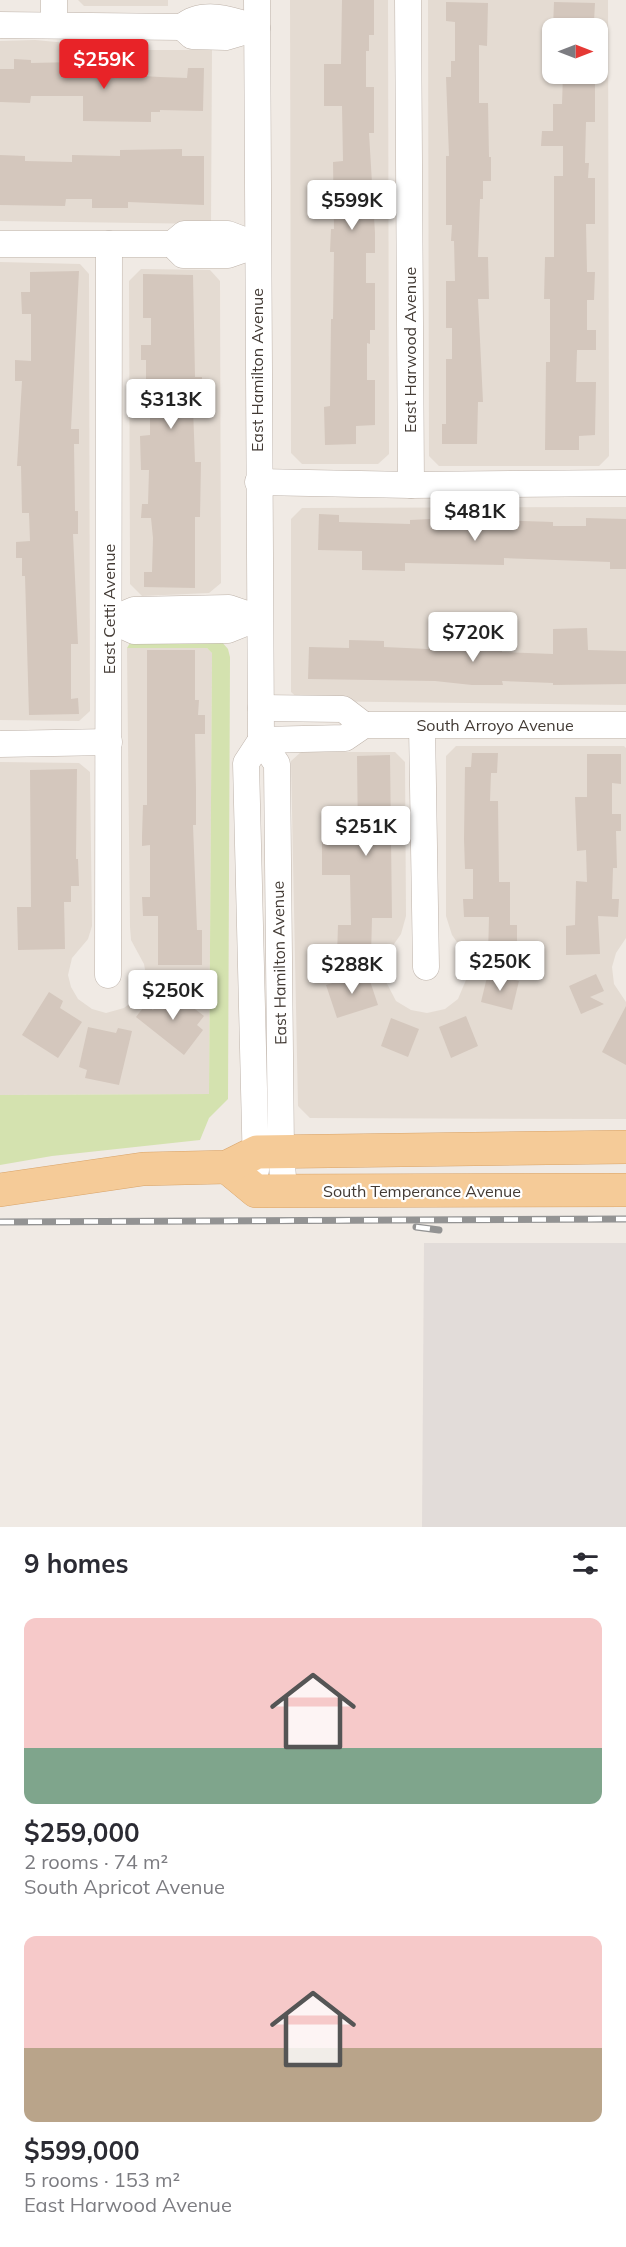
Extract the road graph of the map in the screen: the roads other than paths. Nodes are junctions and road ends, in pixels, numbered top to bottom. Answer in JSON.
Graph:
{"nodes":[{"id":1,"x":54,"y":0,"type":"edge"},
{"id":2,"x":257,"y":0,"type":"edge"},
{"id":3,"x":408,"y":0,"type":"edge"},
{"id":4,"x":54,"y":25,"type":"junction"},
{"id":5,"x":0,"y":26,"type":"edge"},
{"id":6,"x":257,"y":28,"type":"junction"},
{"id":7,"x":0,"y":244,"type":"edge"},
{"id":8,"x":109,"y":244,"type":"junction"},
{"id":9,"x":257,"y":245,"type":"junction"},
{"id":10,"x":258,"y":482,"type":"junction"},
{"id":11,"x":626,"y":483,"type":"edge"},
{"id":12,"x":411,"y":484,"type":"junction"},
{"id":13,"x":261,"y":708,"type":"junction"},
{"id":14,"x":364,"y":725,"type":"junction"},
{"id":15,"x":626,"y":725,"type":"edge"},
{"id":16,"x":422,"y":726,"type":"junction"},
{"id":17,"x":261,"y":740,"type":"junction"},
{"id":18,"x":109,"y":742,"type":"junction"},
{"id":19,"x":0,"y":744,"type":"edge"},
{"id":20,"x":426,"y":967,"type":"dead end"},
{"id":21,"x":108,"y":975,"type":"dead end"},
{"id":22,"x":626,"y":1147,"type":"edge"},
{"id":23,"x":269,"y":1151,"type":"junction"},
{"id":24,"x":227,"y":1167,"type":"junction"},
{"id":25,"x":0,"y":1190,"type":"edge"},
{"id":26,"x":626,"y":1190,"type":"edge"},
{"id":27,"x":270,"y":1191,"type":"junction"}],
"edges":[{"from":1,"to":4,"type":"street"},
{"from":2,"to":6,"type":"street","name":"East Hamilton Avenue"},
{"from":3,"to":12,"type":"street","name":"East Harwood Avenue"},
{"from":4,"to":5,"type":"street"},
{"from":4,"to":6,"type":"street"},
{"from":6,"to":9,"type":"street","name":"East Hamilton Avenue"},
{"from":7,"to":8,"type":"street"},
{"from":8,"to":9,"type":"street"},
{"from":8,"to":18,"type":"street","name":"East Cetti Avenue"},
{"from":9,"to":10,"type":"street","name":"East Hamilton Avenue"},
{"from":10,"to":12,"type":"street"},
{"from":10,"to":13,"type":"street","name":"East Hamilton Avenue"},
{"from":11,"to":12,"type":"street"},
{"from":13,"to":14,"type":"street","name":"South Arroyo Avenue"},
{"from":13,"to":17,"type":"street","name":"East Hamilton Avenue"},
{"from":14,"to":16,"type":"street","name":"South Arroyo Avenue"},
{"from":14,"to":17,"type":"street","name":"South Arroyo Avenue"},
{"from":15,"to":16,"type":"street","name":"South Arroyo Avenue"},
{"from":16,"to":20,"type":"street"},
{"from":17,"to":23,"type":"street","name":"East Hamilton Avenue"},
{"from":18,"to":19,"type":"street"},
{"from":18,"to":21,"type":"street","name":"East Cetti Avenue"},
{"from":22,"to":23,"type":"main road"},
{"from":23,"to":24,"type":"main road"},
{"from":23,"to":27,"type":"street","name":"East Hamilton Avenue"},
{"from":24,"to":25,"type":"main road"},
{"from":24,"to":27,"type":"main road"},
{"from":26,"to":27,"type":"main road","name":"South Temperance Avenue"}]}
